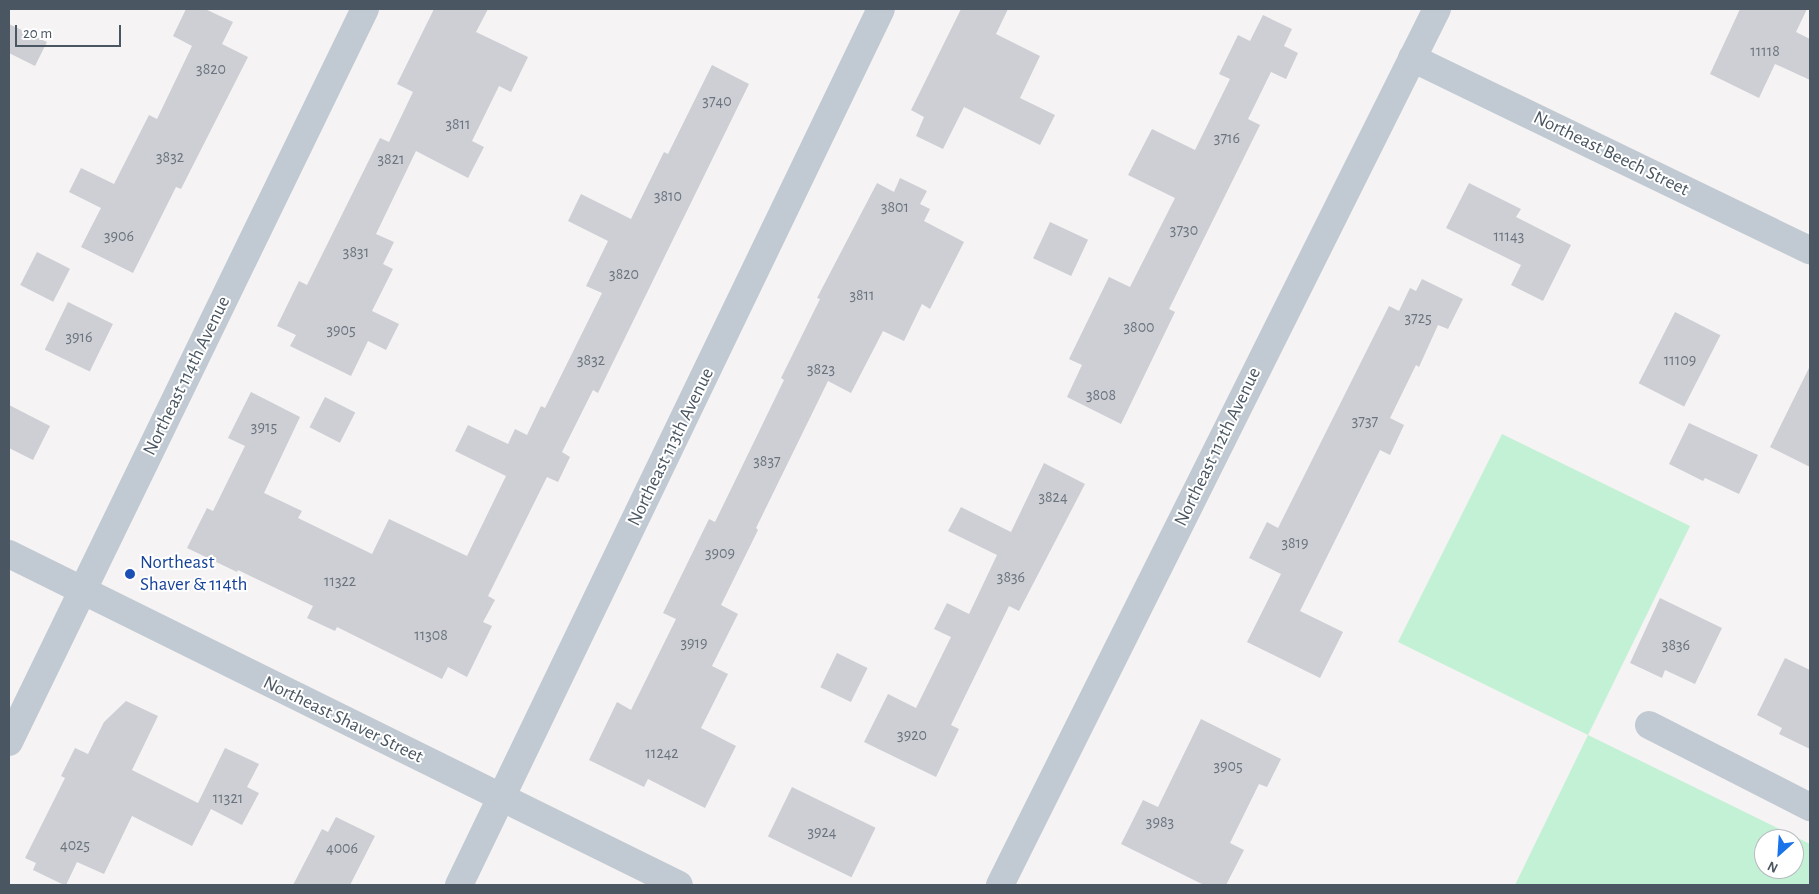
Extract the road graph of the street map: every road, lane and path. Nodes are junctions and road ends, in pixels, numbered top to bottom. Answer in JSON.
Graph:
{"nodes":[{"id":1,"x":366,"y":9,"type":"edge"},
{"id":2,"x":881,"y":9,"type":"edge"},
{"id":3,"x":1437,"y":9,"type":"edge"},
{"id":4,"x":1412,"y":58,"type":"junction"},
{"id":5,"x":1810,"y":250,"type":"edge"},
{"id":6,"x":9,"y":554,"type":"edge"},
{"id":7,"x":83,"y":591,"type":"junction"},
{"id":8,"x":1649,"y":725,"type":"dead end"},
{"id":9,"x":9,"y":742,"type":"edge"},
{"id":10,"x":502,"y":799,"type":"junction"},
{"id":11,"x":1810,"y":808,"type":"edge"},
{"id":12,"x":459,"y":885,"type":"edge"},
{"id":13,"x":679,"y":885,"type":"edge"},
{"id":14,"x":1000,"y":885,"type":"edge"}],
"edges":[{"from":1,"to":7,"type":"street","name":"Northeast 114th Avenue"},
{"from":2,"to":10,"type":"street","name":"Northeast 113th Avenue"},
{"from":3,"to":4,"type":"street","name":"Northeast 112th Avenue"},
{"from":4,"to":5,"type":"street","name":"Northeast Beech Street"},
{"from":4,"to":14,"type":"street","name":"Northeast 112th Avenue"},
{"from":6,"to":7,"type":"street","name":"Northeast Shaver Street"},
{"from":7,"to":9,"type":"street","name":"Northeast 114th Avenue"},
{"from":7,"to":10,"type":"street","name":"Northeast Shaver Street"},
{"from":8,"to":11,"type":"street"},
{"from":10,"to":12,"type":"street","name":"Northeast 113th Avenue"},
{"from":10,"to":13,"type":"street","name":"Northeast Shaver Street"}]}
